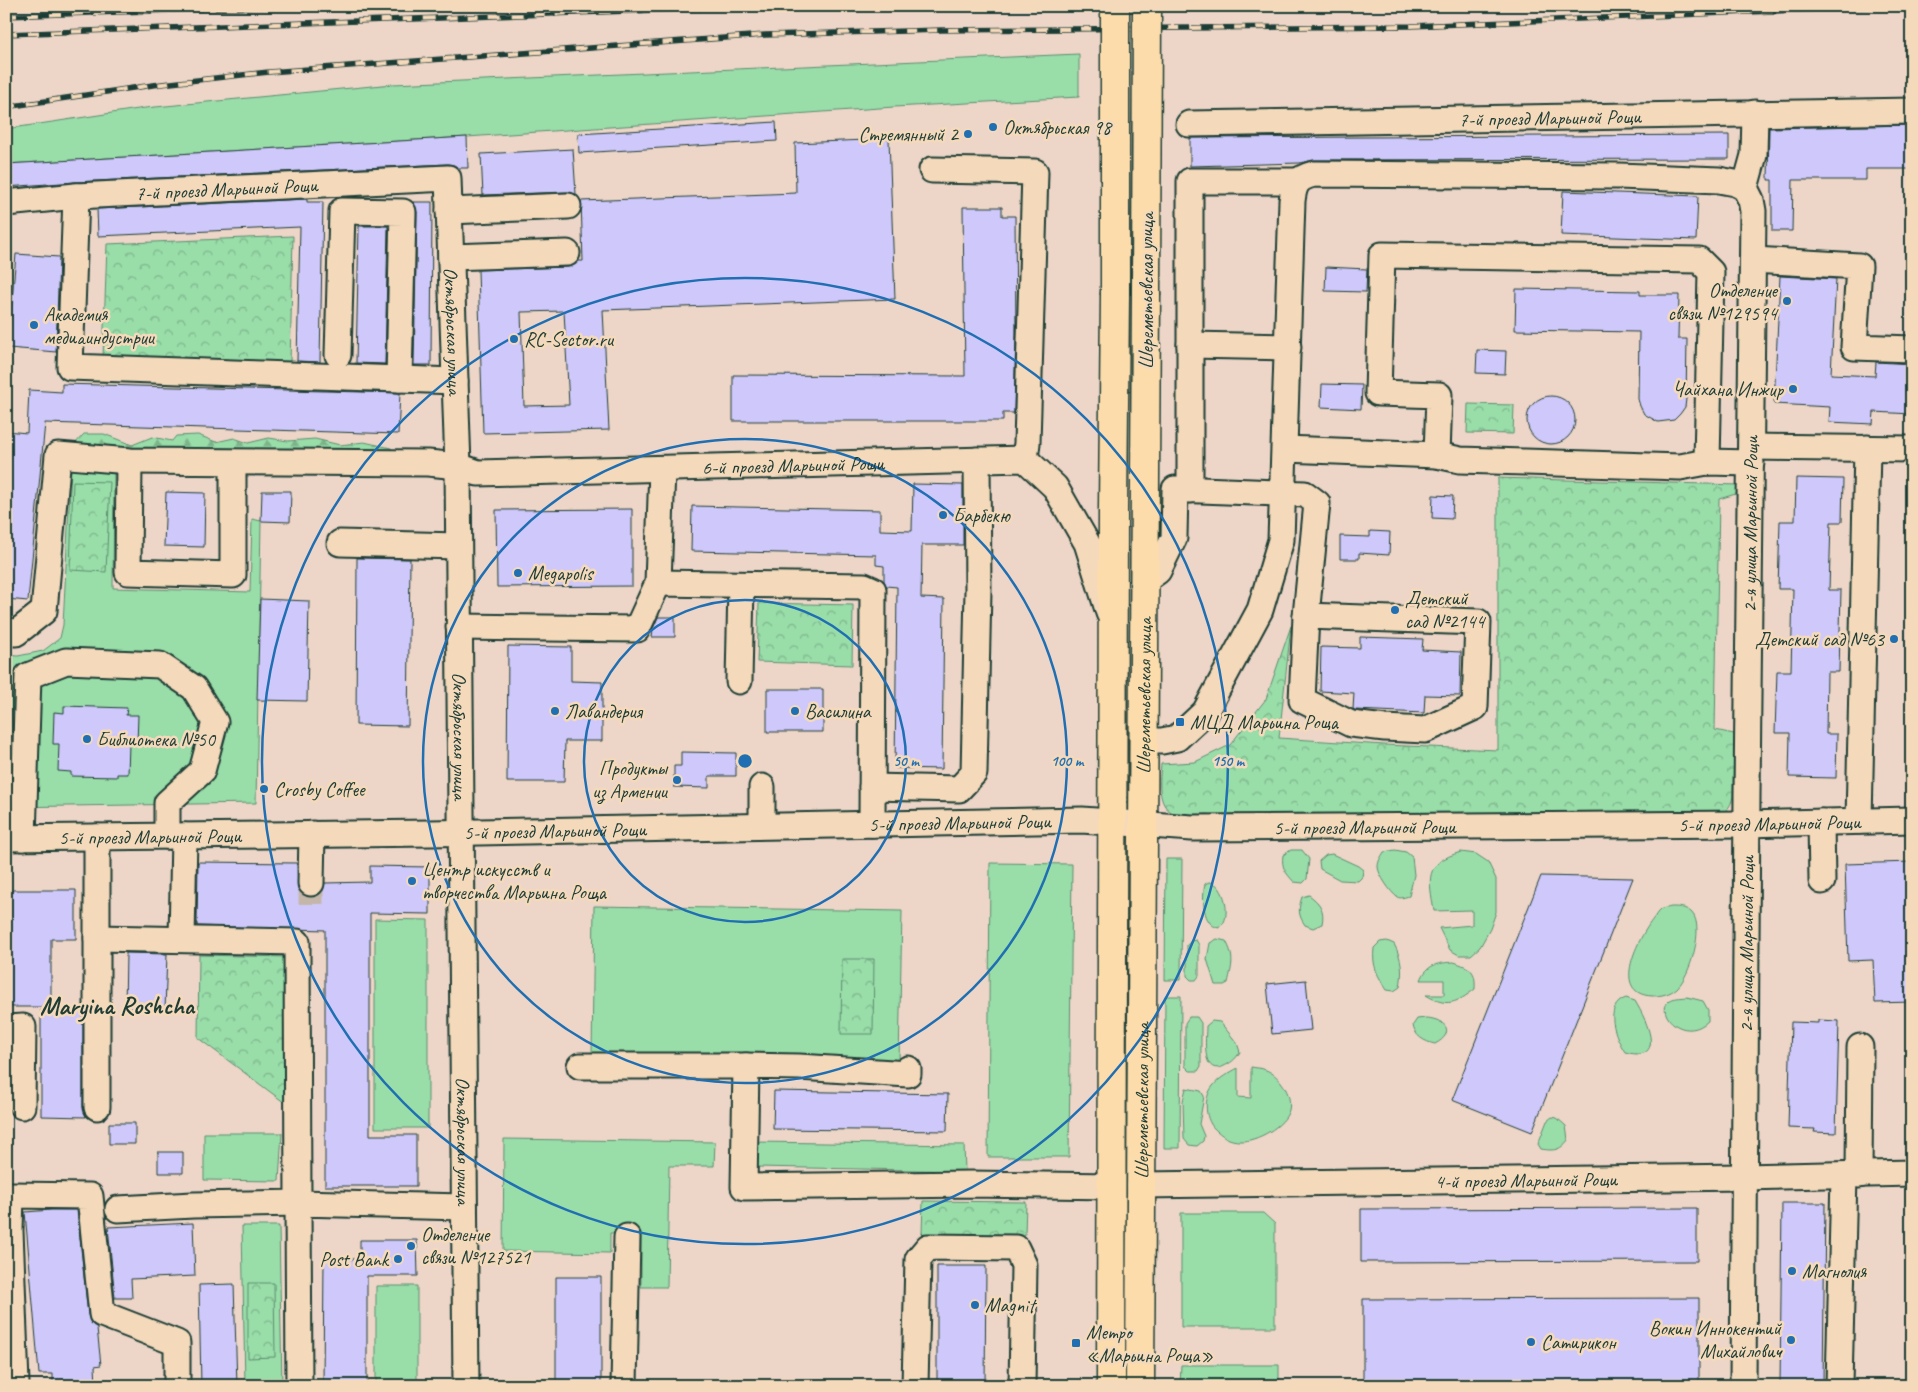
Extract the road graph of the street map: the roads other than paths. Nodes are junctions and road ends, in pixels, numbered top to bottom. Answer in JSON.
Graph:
{"nodes":[{"id":1,"x":1115,"y":6,"type":"edge"},
{"id":2,"x":1147,"y":6,"type":"edge"},
{"id":3,"x":1912,"y":111,"type":"edge"},
{"id":4,"x":1755,"y":113,"type":"junction"},
{"id":5,"x":1189,"y":124,"type":"dead end"},
{"id":6,"x":932,"y":170,"type":"dead end"},
{"id":7,"x":448,"y":178,"type":"joint"},
{"id":8,"x":1297,"y":181,"type":"junction"},
{"id":9,"x":358,"y":182,"type":"junction"},
{"id":10,"x":1745,"y":188,"type":"junction"},
{"id":11,"x":76,"y":196,"type":"junction"},
{"id":12,"x":6,"y":203,"type":"edge"},
{"id":13,"x":568,"y":206,"type":"dead end"},
{"id":14,"x":356,"y":211,"type":"junction"},
{"id":15,"x":449,"y":211,"type":"junction"},
{"id":16,"x":567,"y":253,"type":"dead end"},
{"id":17,"x":450,"y":257,"type":"junction"},
{"id":18,"x":1753,"y":260,"type":"junction"},
{"id":19,"x":1190,"y":345,"type":"junction"},
{"id":20,"x":1288,"y":347,"type":"junction"},
{"id":21,"x":1912,"y":350,"type":"edge"},
{"id":22,"x":338,"y":354,"type":"dead end"},
{"id":23,"x":399,"y":379,"type":"junction"},
{"id":24,"x":455,"y":381,"type":"junction"},
{"id":25,"x":1867,"y":448,"type":"junction"},
{"id":26,"x":1285,"y":449,"type":"junction"},
{"id":27,"x":1912,"y":449,"type":"edge"},
{"id":28,"x":1437,"y":455,"type":"junction"},
{"id":29,"x":1751,"y":455,"type":"junction"},
{"id":30,"x":1025,"y":459,"type":"junction"},
{"id":31,"x":977,"y":460,"type":"junction"},
{"id":32,"x":130,"y":461,"type":"junction"},
{"id":33,"x":1707,"y":462,"type":"junction"},
{"id":34,"x":233,"y":463,"type":"junction"},
{"id":35,"x":458,"y":466,"type":"junction"},
{"id":36,"x":662,"y":469,"type":"junction"},
{"id":37,"x":1190,"y":490,"type":"junction"},
{"id":38,"x":1283,"y":493,"type":"junction"},
{"id":39,"x":340,"y":543,"type":"dead end"},
{"id":40,"x":458,"y":546,"type":"junction"},
{"id":41,"x":1144,"y":582,"type":"junction"},
{"id":42,"x":658,"y":583,"type":"junction"},
{"id":43,"x":741,"y":585,"type":"junction"},
{"id":44,"x":1306,"y":616,"type":"junction"},
{"id":45,"x":1112,"y":623,"type":"junction"},
{"id":46,"x":459,"y":627,"type":"junction"},
{"id":47,"x":6,"y":633,"type":"edge"},
{"id":48,"x":739,"y":681,"type":"dead end"},
{"id":49,"x":1143,"y":741,"type":"junction"},
{"id":50,"x":762,"y":787,"type":"dead end"},
{"id":51,"x":872,"y":787,"type":"junction"},
{"id":52,"x":1912,"y":820,"type":"edge"},
{"id":53,"x":1113,"y":821,"type":"junction"},
{"id":54,"x":1858,"y":821,"type":"junction"},
{"id":55,"x":1821,"y":822,"type":"junction"},
{"id":56,"x":872,"y":824,"type":"junction"},
{"id":57,"x":1143,"y":824,"type":"junction"},
{"id":58,"x":1746,"y":824,"type":"junction"},
{"id":59,"x":762,"y":825,"type":"junction"},
{"id":60,"x":460,"y":832,"type":"junction"},
{"id":61,"x":312,"y":834,"type":"junction"},
{"id":62,"x":176,"y":836,"type":"junction"},
{"id":63,"x":97,"y":837,"type":"junction"},
{"id":64,"x":14,"y":838,"type":"edge"},
{"id":65,"x":1822,"y":881,"type":"dead end"},
{"id":66,"x":311,"y":882,"type":"tunnel mouth"},
{"id":67,"x":97,"y":938,"type":"junction"},
{"id":68,"x":182,"y":939,"type":"junction"},
{"id":69,"x":6,"y":1028,"type":"edge"},
{"id":70,"x":1860,"y":1047,"type":"dead end"},
{"id":71,"x":580,"y":1066,"type":"dead end"},
{"id":72,"x":746,"y":1066,"type":"junction"},
{"id":73,"x":908,"y":1069,"type":"dead end"},
{"id":74,"x":22,"y":1106,"type":"dead end"},
{"id":75,"x":98,"y":1106,"type":"dead end"},
{"id":76,"x":1912,"y":1173,"type":"edge"},
{"id":77,"x":1851,"y":1175,"type":"junction"},
{"id":78,"x":1744,"y":1177,"type":"junction"},
{"id":79,"x":1140,"y":1185,"type":"junction"},
{"id":80,"x":1112,"y":1186,"type":"junction"},
{"id":81,"x":298,"y":1203,"type":"junction"},
{"id":82,"x":464,"y":1207,"type":"junction"},
{"id":83,"x":118,"y":1209,"type":"dead end"},
{"id":84,"x":626,"y":1237,"type":"dead end"},
{"id":85,"x":6,"y":1383,"type":"edge"},
{"id":86,"x":177,"y":1386,"type":"edge"},
{"id":87,"x":299,"y":1386,"type":"edge"},
{"id":88,"x":466,"y":1386,"type":"edge"},
{"id":89,"x":624,"y":1386,"type":"edge"},
{"id":90,"x":915,"y":1386,"type":"edge"},
{"id":91,"x":1022,"y":1386,"type":"edge"},
{"id":92,"x":1111,"y":1386,"type":"edge"},
{"id":93,"x":1140,"y":1386,"type":"edge"},
{"id":94,"x":1743,"y":1386,"type":"edge"},
{"id":95,"x":1840,"y":1386,"type":"edge"}],
"edges":[{"from":1,"to":45,"type":"main road","name":"Шереметьевская улица","bridge":true},
{"from":2,"to":41,"type":"main road","name":"Шереметьевская улица","bridge":true},
{"from":3,"to":4,"type":"street","name":"7-й проезд Марьиной Рощи"},
{"from":4,"to":5,"type":"street","name":"7-й проезд Марьиной Рощи"},
{"from":4,"to":10,"type":"street"},
{"from":6,"to":30,"type":"street"},
{"from":7,"to":9,"type":"street","name":"7-й проезд Марьиной Рощи"},
{"from":7,"to":15,"type":"street","name":"Октябрьская улица"},
{"from":8,"to":10,"type":"street"},
{"from":8,"to":19,"type":"street"},
{"from":8,"to":20,"type":"street"},
{"from":9,"to":11,"type":"street","name":"7-й проезд Марьиной Рощи"},
{"from":9,"to":14,"type":"street"},
{"from":10,"to":18,"type":"street","name":"2-я улица Марьиной Рощи"},
{"from":11,"to":12,"type":"street","name":"7-й проезд Марьиной Рощи"},
{"from":11,"to":23,"type":"street"},
{"from":13,"to":15,"type":"street"},
{"from":14,"to":22,"type":"street"},
{"from":14,"to":23,"type":"street"},
{"from":15,"to":17,"type":"street","name":"Октябрьская улица"},
{"from":16,"to":17,"type":"street"},
{"from":17,"to":24,"type":"street","name":"Октябрьская улица"},
{"from":18,"to":21,"type":"street"},
{"from":18,"to":29,"type":"street","name":"2-я улица Марьиной Рощи"},
{"from":19,"to":20,"type":"street"},
{"from":19,"to":37,"type":"street"},
{"from":20,"to":26,"type":"street"},
{"from":23,"to":24,"type":"street"},
{"from":24,"to":35,"type":"street","name":"Октябрьская улица"},
{"from":25,"to":27,"type":"street"},
{"from":25,"to":29,"type":"street"},
{"from":25,"to":54,"type":"street"},
{"from":26,"to":28,"type":"street"},
{"from":26,"to":38,"type":"street"},
{"from":28,"to":33,"type":"street"},
{"from":28,"to":33,"type":"street"},
{"from":29,"to":33,"type":"street"},
{"from":29,"to":58,"type":"street","name":"2-я улица Марьиной Рощи"},
{"from":30,"to":31,"type":"street","name":"6-й проезд Марьиной Рощи"},
{"from":30,"to":45,"type":"street"},
{"from":31,"to":36,"type":"street","name":"6-й проезд Марьиной Рощи"},
{"from":31,"to":51,"type":"street"},
{"from":32,"to":34,"type":"street","name":"6-й проезд Марьиной Рощи"},
{"from":32,"to":34,"type":"street"},
{"from":32,"to":47,"type":"street","name":"6-й проезд Марьиной Рощи"},
{"from":34,"to":35,"type":"street","name":"6-й проезд Марьиной Рощи"},
{"from":35,"to":36,"type":"street","name":"6-й проезд Марьиной Рощи"},
{"from":35,"to":40,"type":"street","name":"Октябрьская улица"},
{"from":36,"to":42,"type":"street"},
{"from":37,"to":38,"type":"street"},
{"from":37,"to":41,"type":"street"},
{"from":38,"to":44,"type":"street"},
{"from":38,"to":49,"type":"street"},
{"from":39,"to":40,"type":"street"},
{"from":40,"to":46,"type":"street","name":"Октябрьская улица"},
{"from":41,"to":49,"type":"main road","name":"Шереметьевская улица"},
{"from":42,"to":43,"type":"street"},
{"from":42,"to":46,"type":"street"},
{"from":43,"to":48,"type":"street"},
{"from":43,"to":51,"type":"street"},
{"from":44,"to":44,"type":"street"},
{"from":45,"to":53,"type":"main road","name":"Шереметьевская улица"},
{"from":46,"to":60,"type":"street","name":"Октябрьская улица"},
{"from":49,"to":57,"type":"main road","name":"Шереметьевская улица"},
{"from":50,"to":59,"type":"street"},
{"from":51,"to":56,"type":"street"},
{"from":52,"to":54,"type":"street","name":"5-й проезд Марьиной Рощи"},
{"from":53,"to":56,"type":"street","name":"5-й проезд Марьиной Рощи"},
{"from":53,"to":57,"type":"street","name":"5-й проезд Марьиной Рощи"},
{"from":53,"to":80,"type":"main road","name":"Шереметьевская улица"},
{"from":54,"to":55,"type":"street","name":"5-й проезд Марьиной Рощи"},
{"from":55,"to":58,"type":"street","name":"5-й проезд Марьиной Рощи"},
{"from":55,"to":65,"type":"street"},
{"from":56,"to":59,"type":"street","name":"5-й проезд Марьиной Рощи"},
{"from":57,"to":58,"type":"street","name":"5-й проезд Марьиной Рощи"},
{"from":57,"to":79,"type":"main road","name":"Шереметьевская улица"},
{"from":58,"to":78,"type":"street","name":"2-я улица Марьиной Рощи"},
{"from":59,"to":60,"type":"street","name":"5-й проезд Марьиной Рощи"},
{"from":60,"to":61,"type":"street","name":"5-й проезд Марьиной Рощи"},
{"from":60,"to":82,"type":"street","name":"Октябрьская улица"},
{"from":61,"to":62,"type":"street","name":"5-й проезд Марьиной Рощи"},
{"from":61,"to":66,"type":"street"},
{"from":62,"to":63,"type":"street","name":"5-й проезд Марьиной Рощи"},
{"from":62,"to":64,"type":"street"},
{"from":62,"to":68,"type":"street"},
{"from":63,"to":64,"type":"street","name":"5-й проезд Марьиной Рощи"},
{"from":63,"to":67,"type":"street"},
{"from":67,"to":68,"type":"street"},
{"from":67,"to":75,"type":"street"},
{"from":68,"to":81,"type":"street"},
{"from":69,"to":74,"type":"street"},
{"from":70,"to":77,"type":"street"},
{"from":71,"to":72,"type":"street"},
{"from":72,"to":73,"type":"street"},
{"from":72,"to":80,"type":"street"},
{"from":76,"to":77,"type":"street","name":"4-й проезд Марьиной Рощи"},
{"from":77,"to":78,"type":"street","name":"4-й проезд Марьиной Рощи"},
{"from":77,"to":95,"type":"street"},
{"from":78,"to":79,"type":"street","name":"4-й проезд Марьиной Рощи"},
{"from":78,"to":94,"type":"street","name":"2-я улица Марьиной Рощи"},
{"from":79,"to":93,"type":"main road","name":"Шереметьевская улица"},
{"from":80,"to":92,"type":"main road","name":"Шереметьевская улица"},
{"from":81,"to":82,"type":"street"},
{"from":81,"to":83,"type":"street"},
{"from":81,"to":87,"type":"street"},
{"from":82,"to":88,"type":"street","name":"Октябрьская улица"},
{"from":84,"to":89,"type":"street"},
{"from":85,"to":86,"type":"street"},
{"from":90,"to":91,"type":"street"}]}
